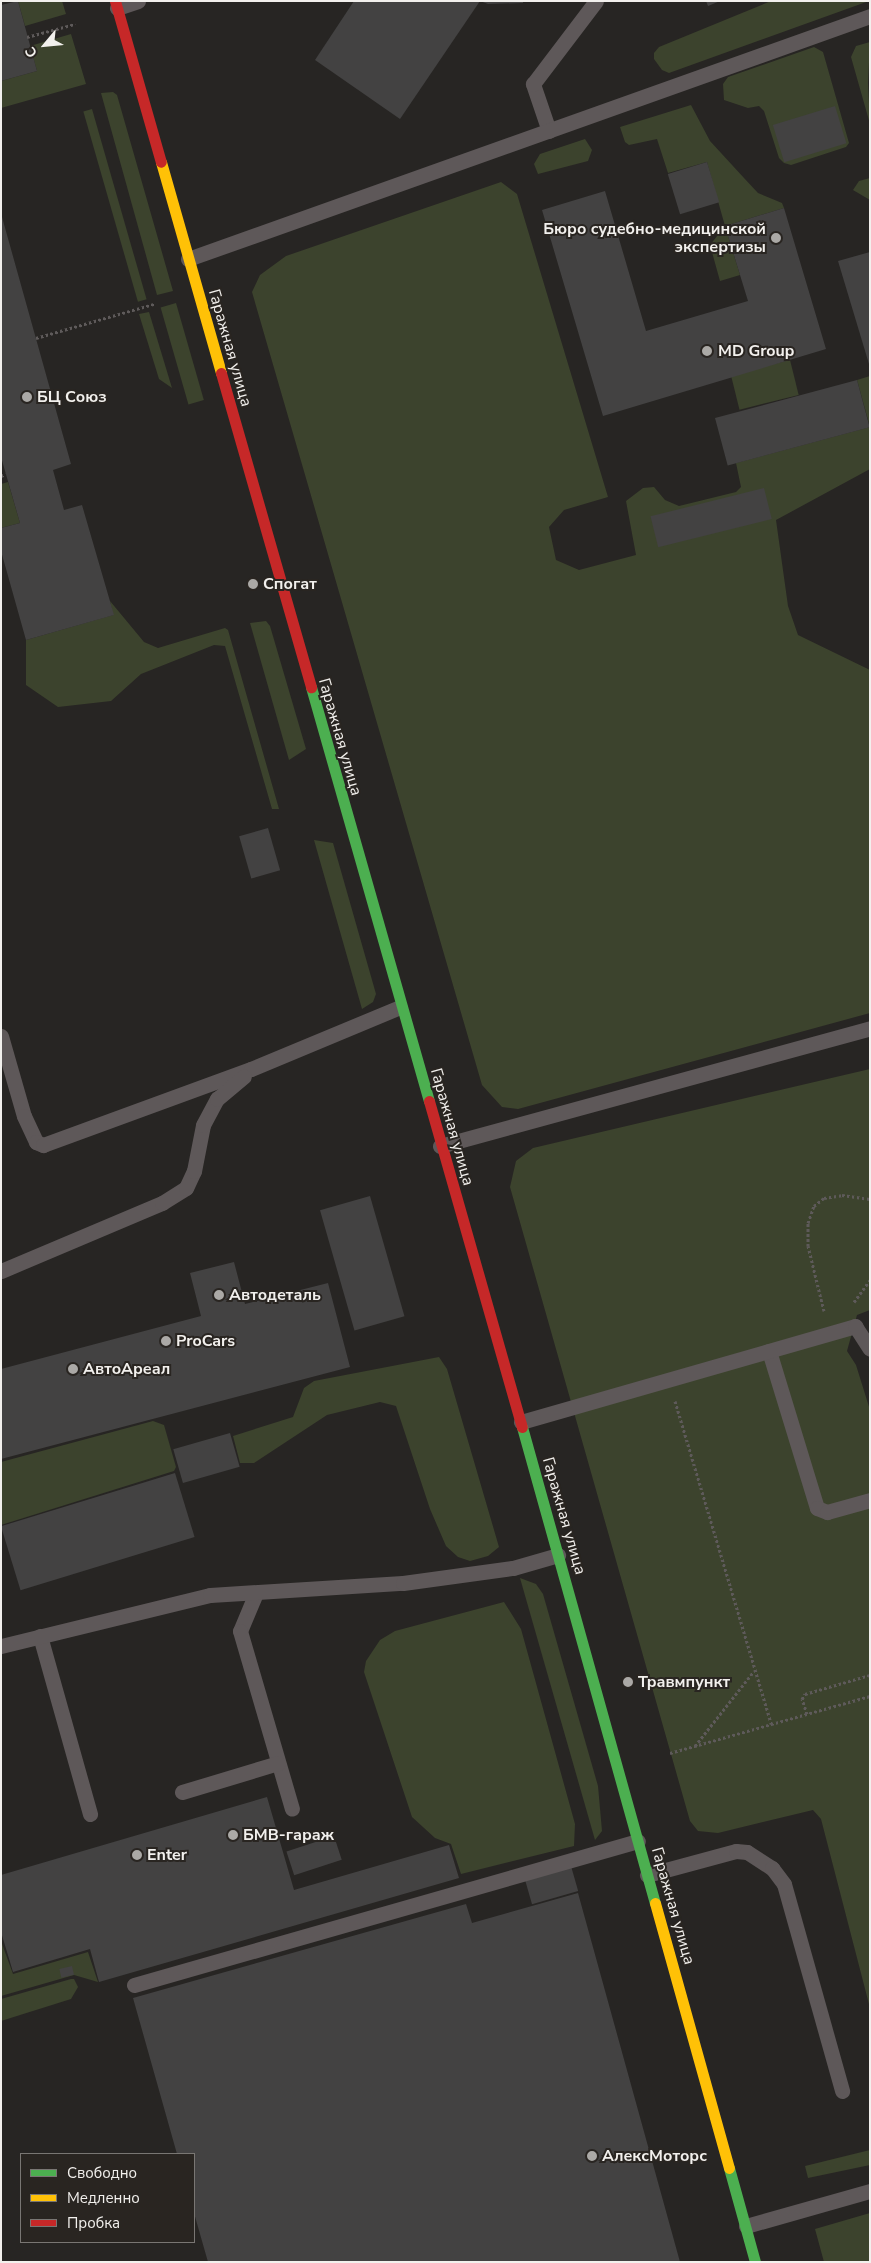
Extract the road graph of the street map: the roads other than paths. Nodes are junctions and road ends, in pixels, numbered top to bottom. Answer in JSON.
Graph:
{"nodes":[{"id":1,"x":138,"y":1,"type":"edge"},
{"id":2,"x":596,"y":1,"type":"edge"},
{"id":3,"x":116,"y":5,"type":"edge"},
{"id":4,"x":870,"y":16,"type":"edge"},
{"id":5,"x":549,"y":132,"type":"junction"},
{"id":6,"x":188,"y":259,"type":"junction"},
{"id":7,"x":400,"y":1007,"type":"junction"},
{"id":8,"x":870,"y":1028,"type":"edge"},
{"id":9,"x":1,"y":1036,"type":"edge"},
{"id":10,"x":251,"y":1070,"type":"junction"},
{"id":11,"x":440,"y":1146,"type":"junction"},
{"id":12,"x":1,"y":1271,"type":"edge"},
{"id":13,"x":870,"y":1350,"type":"edge"},
{"id":14,"x":769,"y":1351,"type":"junction"},
{"id":15,"x":521,"y":1422,"type":"junction"},
{"id":16,"x":870,"y":1500,"type":"edge"},
{"id":17,"x":558,"y":1556,"type":"junction"},
{"id":18,"x":256,"y":1593,"type":"junction"},
{"id":19,"x":40,"y":1636,"type":"junction"},
{"id":20,"x":1,"y":1646,"type":"edge"},
{"id":21,"x":278,"y":1763,"type":"junction"},
{"id":22,"x":182,"y":1792,"type":"dead end"},
{"id":23,"x":292,"y":1809,"type":"dead end"},
{"id":24,"x":90,"y":1814,"type":"dead end"},
{"id":25,"x":638,"y":1841,"type":"junction"},
{"id":26,"x":647,"y":1875,"type":"junction"},
{"id":27,"x":134,"y":1985,"type":"dead end"},
{"id":28,"x":842,"y":2091,"type":"dead end"},
{"id":29,"x":870,"y":2191,"type":"edge"},
{"id":30,"x":746,"y":2226,"type":"junction"},
{"id":31,"x":755,"y":2262,"type":"edge"}],
"edges":[{"from":1,"to":3,"type":"lane"},
{"from":2,"to":5,"type":"lane"},
{"from":3,"to":6,"type":"street","name":"Гаражная улица"},
{"from":4,"to":5,"type":"lane"},
{"from":5,"to":6,"type":"lane"},
{"from":6,"to":7,"type":"street","name":"Гаражная улица"},
{"from":7,"to":10,"type":"lane"},
{"from":7,"to":11,"type":"street","name":"Гаражная улица"},
{"from":8,"to":11,"type":"lane"},
{"from":9,"to":10,"type":"lane"},
{"from":10,"to":12,"type":"lane"},
{"from":11,"to":15,"type":"street","name":"Гаражная улица"},
{"from":13,"to":14,"type":"lane"},
{"from":14,"to":15,"type":"lane"},
{"from":14,"to":16,"type":"lane"},
{"from":15,"to":17,"type":"street","name":"Гаражная улица"},
{"from":17,"to":18,"type":"lane"},
{"from":17,"to":25,"type":"street","name":"Гаражная улица"},
{"from":18,"to":19,"type":"lane"},
{"from":18,"to":21,"type":"lane"},
{"from":19,"to":20,"type":"lane"},
{"from":19,"to":24,"type":"lane"},
{"from":21,"to":22,"type":"lane"},
{"from":21,"to":23,"type":"lane"},
{"from":25,"to":26,"type":"street","name":"Гаражная улица"},
{"from":25,"to":27,"type":"lane"},
{"from":26,"to":28,"type":"lane"},
{"from":26,"to":30,"type":"street","name":"Гаражная улица"},
{"from":29,"to":30,"type":"lane"},
{"from":30,"to":31,"type":"street","name":"Гаражная улица"}]}
